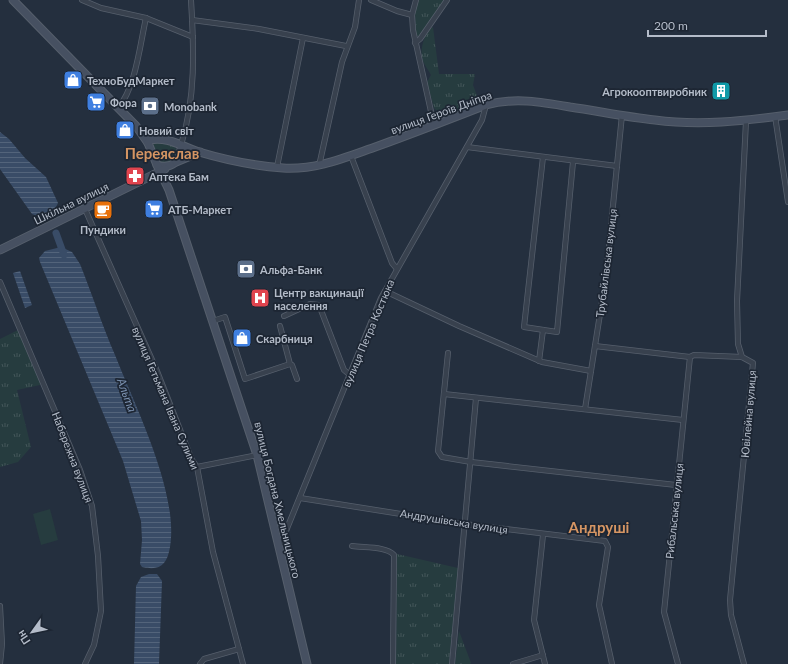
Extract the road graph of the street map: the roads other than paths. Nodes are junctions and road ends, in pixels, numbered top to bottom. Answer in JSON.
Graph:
{"nodes":[{"id":1,"x":13,"y":0,"type":"edge"},
{"id":2,"x":82,"y":0,"type":"edge"},
{"id":3,"x":191,"y":0,"type":"edge"},
{"id":4,"x":359,"y":0,"type":"edge"},
{"id":5,"x":370,"y":0,"type":"edge"},
{"id":6,"x":416,"y":0,"type":"edge"},
{"id":7,"x":447,"y":0,"type":"edge"},
{"id":8,"x":412,"y":15,"type":"junction"},
{"id":9,"x":146,"y":18,"type":"junction"},
{"id":10,"x":192,"y":20,"type":"junction"},
{"id":11,"x":193,"y":37,"type":"junction"},
{"id":12,"x":303,"y":38,"type":"junction"},
{"id":13,"x":415,"y":43,"type":"junction"},
{"id":14,"x":346,"y":46,"type":"junction"},
{"id":15,"x":486,"y":105,"type":"junction"},
{"id":16,"x":118,"y":108,"type":"junction"},
{"id":17,"x":622,"y":115,"type":"junction"},
{"id":18,"x":788,"y":115,"type":"edge"},
{"id":19,"x":775,"y":116,"type":"junction"},
{"id":20,"x":746,"y":121,"type":"junction"},
{"id":21,"x":434,"y":125,"type":"junction"},
{"id":22,"x":142,"y":133,"type":"junction"},
{"id":23,"x":155,"y":139,"type":"junction"},
{"id":24,"x":148,"y":143,"type":"junction"},
{"id":25,"x":181,"y":145,"type":"junction"},
{"id":26,"x":467,"y":147,"type":"junction"},
{"id":27,"x":200,"y":152,"type":"junction"},
{"id":28,"x":351,"y":156,"type":"junction"},
{"id":29,"x":543,"y":158,"type":"junction"},
{"id":30,"x":573,"y":162,"type":"junction"},
{"id":31,"x":174,"y":164,"type":"junction"},
{"id":32,"x":157,"y":165,"type":"junction"},
{"id":33,"x":319,"y":166,"type":"junction"},
{"id":34,"x":617,"y":166,"type":"junction"},
{"id":35,"x":277,"y":167,"type":"junction"},
{"id":36,"x":161,"y":172,"type":"junction"},
{"id":37,"x":152,"y":176,"type":"junction"},
{"id":38,"x":166,"y":182,"type":"junction"},
{"id":39,"x":788,"y":202,"type":"edge"},
{"id":40,"x":85,"y":209,"type":"junction"},
{"id":41,"x":0,"y":250,"type":"edge"},
{"id":42,"x":397,"y":268,"type":"junction"},
{"id":43,"x":0,"y":282,"type":"edge"},
{"id":44,"x":384,"y":291,"type":"junction"},
{"id":45,"x":284,"y":316,"type":"dead end"},
{"id":46,"x":213,"y":321,"type":"junction"},
{"id":47,"x":280,"y":326,"type":"dead end"},
{"id":48,"x":543,"y":330,"type":"junction"},
{"id":49,"x":595,"y":346,"type":"junction"},
{"id":50,"x":448,"y":353,"type":"dead end"},
{"id":51,"x":690,"y":357,"type":"junction"},
{"id":52,"x":742,"y":357,"type":"junction"},
{"id":53,"x":539,"y":361,"type":"junction"},
{"id":54,"x":290,"y":364,"type":"junction"},
{"id":55,"x":591,"y":371,"type":"junction"},
{"id":56,"x":350,"y":375,"type":"junction"},
{"id":57,"x":297,"y":379,"type":"dead end"},
{"id":58,"x":444,"y":394,"type":"junction"},
{"id":59,"x":476,"y":398,"type":"junction"},
{"id":60,"x":585,"y":409,"type":"junction"},
{"id":61,"x":683,"y":420,"type":"junction"},
{"id":62,"x":257,"y":455,"type":"junction"},
{"id":63,"x":471,"y":462,"type":"junction"},
{"id":64,"x":197,"y":467,"type":"junction"},
{"id":65,"x":676,"y":485,"type":"junction"},
{"id":66,"x":300,"y":498,"type":"junction"},
{"id":67,"x":464,"y":524,"type":"junction"},
{"id":68,"x":543,"y":534,"type":"junction"},
{"id":69,"x":352,"y":546,"type":"dead end"},
{"id":70,"x":279,"y":548,"type":"junction"},
{"id":71,"x":0,"y":606,"type":"edge"},
{"id":72,"x":239,"y":649,"type":"junction"},
{"id":73,"x":543,"y":655,"type":"junction"},
{"id":74,"x":0,"y":664,"type":"edge"},
{"id":75,"x":87,"y":664,"type":"edge"},
{"id":76,"x":200,"y":664,"type":"edge"},
{"id":77,"x":244,"y":664,"type":"edge"},
{"id":78,"x":307,"y":664,"type":"edge"},
{"id":79,"x":394,"y":664,"type":"edge"},
{"id":80,"x":452,"y":664,"type":"edge"},
{"id":81,"x":513,"y":664,"type":"edge"},
{"id":82,"x":545,"y":664,"type":"edge"},
{"id":83,"x":612,"y":664,"type":"edge"},
{"id":84,"x":678,"y":664,"type":"edge"},
{"id":85,"x":744,"y":664,"type":"edge"}],
"edges":[{"from":1,"to":16,"type":"main road"},
{"from":2,"to":9,"type":"street"},
{"from":3,"to":10,"type":"street"},
{"from":4,"to":14,"type":"street"},
{"from":5,"to":8,"type":"street"},
{"from":6,"to":8,"type":"street"},
{"from":7,"to":13,"type":"street"},
{"from":8,"to":13,"type":"street"},
{"from":9,"to":11,"type":"street"},
{"from":9,"to":16,"type":"street"},
{"from":10,"to":11,"type":"street"},
{"from":10,"to":12,"type":"street"},
{"from":11,"to":25,"type":"street"},
{"from":12,"to":14,"type":"street"},
{"from":12,"to":35,"type":"street"},
{"from":13,"to":21,"type":"street"},
{"from":14,"to":33,"type":"street"},
{"from":15,"to":17,"type":"main road","name":"вулиця Героїв Дніпра"},
{"from":15,"to":21,"type":"main road","name":"вулиця Героїв Дніпра"},
{"from":15,"to":26,"type":"street","name":"вулиця Петра Костюка"},
{"from":16,"to":22,"type":"main road"},
{"from":17,"to":20,"type":"main road","name":"вулиця Героїв Дніпра"},
{"from":17,"to":34,"type":"street","name":"Трубайлівська вулиця"},
{"from":18,"to":19,"type":"main road","name":"вулиця Героїв Дніпра"},
{"from":19,"to":20,"type":"main road","name":"вулиця Героїв Дніпра"},
{"from":19,"to":39,"type":"street"},
{"from":20,"to":52,"type":"street","name":"Ювілейна вулиця"},
{"from":21,"to":28,"type":"main road","name":"вулиця Героїв Дніпра"},
{"from":22,"to":23,"type":"main road"},
{"from":22,"to":24,"type":"main road"},
{"from":23,"to":24,"type":"main road"},
{"from":23,"to":25,"type":"main road","name":"вулиця Героїв Дніпра"},
{"from":24,"to":32,"type":"main road","name":"вулиця Богдана Хмельницького"},
{"from":25,"to":27,"type":"main road","name":"вулиця Героїв Дніпра"},
{"from":25,"to":31,"type":"main road"},
{"from":26,"to":29,"type":"street"},
{"from":26,"to":42,"type":"street","name":"вулиця Петра Костюка"},
{"from":27,"to":31,"type":"main road"},
{"from":27,"to":35,"type":"main road","name":"вулиця Героїв Дніпра"},
{"from":28,"to":33,"type":"main road","name":"вулиця Героїв Дніпра"},
{"from":28,"to":42,"type":"street"},
{"from":29,"to":30,"type":"street"},
{"from":29,"to":48,"type":"street"},
{"from":30,"to":34,"type":"street"},
{"from":30,"to":48,"type":"street"},
{"from":31,"to":32,"type":"main road"},
{"from":31,"to":36,"type":"main road","name":"Шкільна вулиця"},
{"from":31,"to":38,"type":"main road"},
{"from":32,"to":36,"type":"main road","name":"вулиця Богдана Хмельницького"},
{"from":32,"to":37,"type":"main road"},
{"from":33,"to":35,"type":"main road","name":"вулиця Героїв Дніпра"},
{"from":34,"to":49,"type":"street","name":"Трубайлівська вулиця"},
{"from":36,"to":37,"type":"main road","name":"Шкільна вулиця"},
{"from":36,"to":38,"type":"main road","name":"вулиця Богдана Хмельницького"},
{"from":37,"to":38,"type":"main road"},
{"from":37,"to":40,"type":"main road","name":"Шкільна вулиця"},
{"from":38,"to":46,"type":"main road","name":"вулиця Богдана Хмельницького"},
{"from":40,"to":41,"type":"main road","name":"Шкільна вулиця"},
{"from":40,"to":64,"type":"street","name":"вулиця Гетьмана Івана Сулими"},
{"from":42,"to":44,"type":"street","name":"вулиця Петра Костюка"},
{"from":43,"to":75,"type":"street","name":"Набережна вулиця"},
{"from":44,"to":53,"type":"street"},
{"from":44,"to":56,"type":"street","name":"вулиця Петра Костюка"},
{"from":45,"to":56,"type":"street"},
{"from":46,"to":54,"type":"street"},
{"from":46,"to":62,"type":"main road","name":"вулиця Богдана Хмельницького"},
{"from":47,"to":54,"type":"street"},
{"from":48,"to":53,"type":"street"},
{"from":49,"to":51,"type":"street"},
{"from":49,"to":55,"type":"street","name":"Трубайлівська вулиця"},
{"from":50,"to":58,"type":"street"},
{"from":51,"to":52,"type":"street"},
{"from":51,"to":61,"type":"street","name":"Рибальська вулиця"},
{"from":52,"to":85,"type":"street","name":"Ювілейна вулиця"},
{"from":53,"to":55,"type":"street"},
{"from":54,"to":57,"type":"street"},
{"from":55,"to":60,"type":"street","name":"Трубайлівська вулиця"},
{"from":56,"to":66,"type":"street","name":"вулиця Петра Костюка"},
{"from":58,"to":59,"type":"street"},
{"from":58,"to":63,"type":"street"},
{"from":59,"to":60,"type":"street"},
{"from":59,"to":63,"type":"street"},
{"from":60,"to":61,"type":"street"},
{"from":61,"to":65,"type":"street","name":"Рибальська вулиця"},
{"from":62,"to":64,"type":"street"},
{"from":62,"to":70,"type":"main road","name":"вулиця Богдана Хмельницького"},
{"from":63,"to":65,"type":"street"},
{"from":63,"to":67,"type":"street"},
{"from":64,"to":72,"type":"street","name":"вулиця Гетьмана Івана Сулими"},
{"from":65,"to":84,"type":"street","name":"Рибальська вулиця"},
{"from":66,"to":67,"type":"street","name":"Андрушівська вулиця"},
{"from":66,"to":70,"type":"street","name":"вулиця Петра Костюка"},
{"from":67,"to":68,"type":"street","name":"Андрушівська вулиця"},
{"from":67,"to":80,"type":"street"},
{"from":68,"to":73,"type":"street"},
{"from":68,"to":83,"type":"street","name":"Андрушівська вулиця"},
{"from":69,"to":79,"type":"street"},
{"from":70,"to":78,"type":"main road","name":"вулиця Богдана Хмельницького"},
{"from":71,"to":74,"type":"street"},
{"from":72,"to":76,"type":"street"},
{"from":72,"to":77,"type":"street","name":"вулиця Гетьмана Івана Сулими"},
{"from":73,"to":81,"type":"street"},
{"from":73,"to":82,"type":"street"}]}
